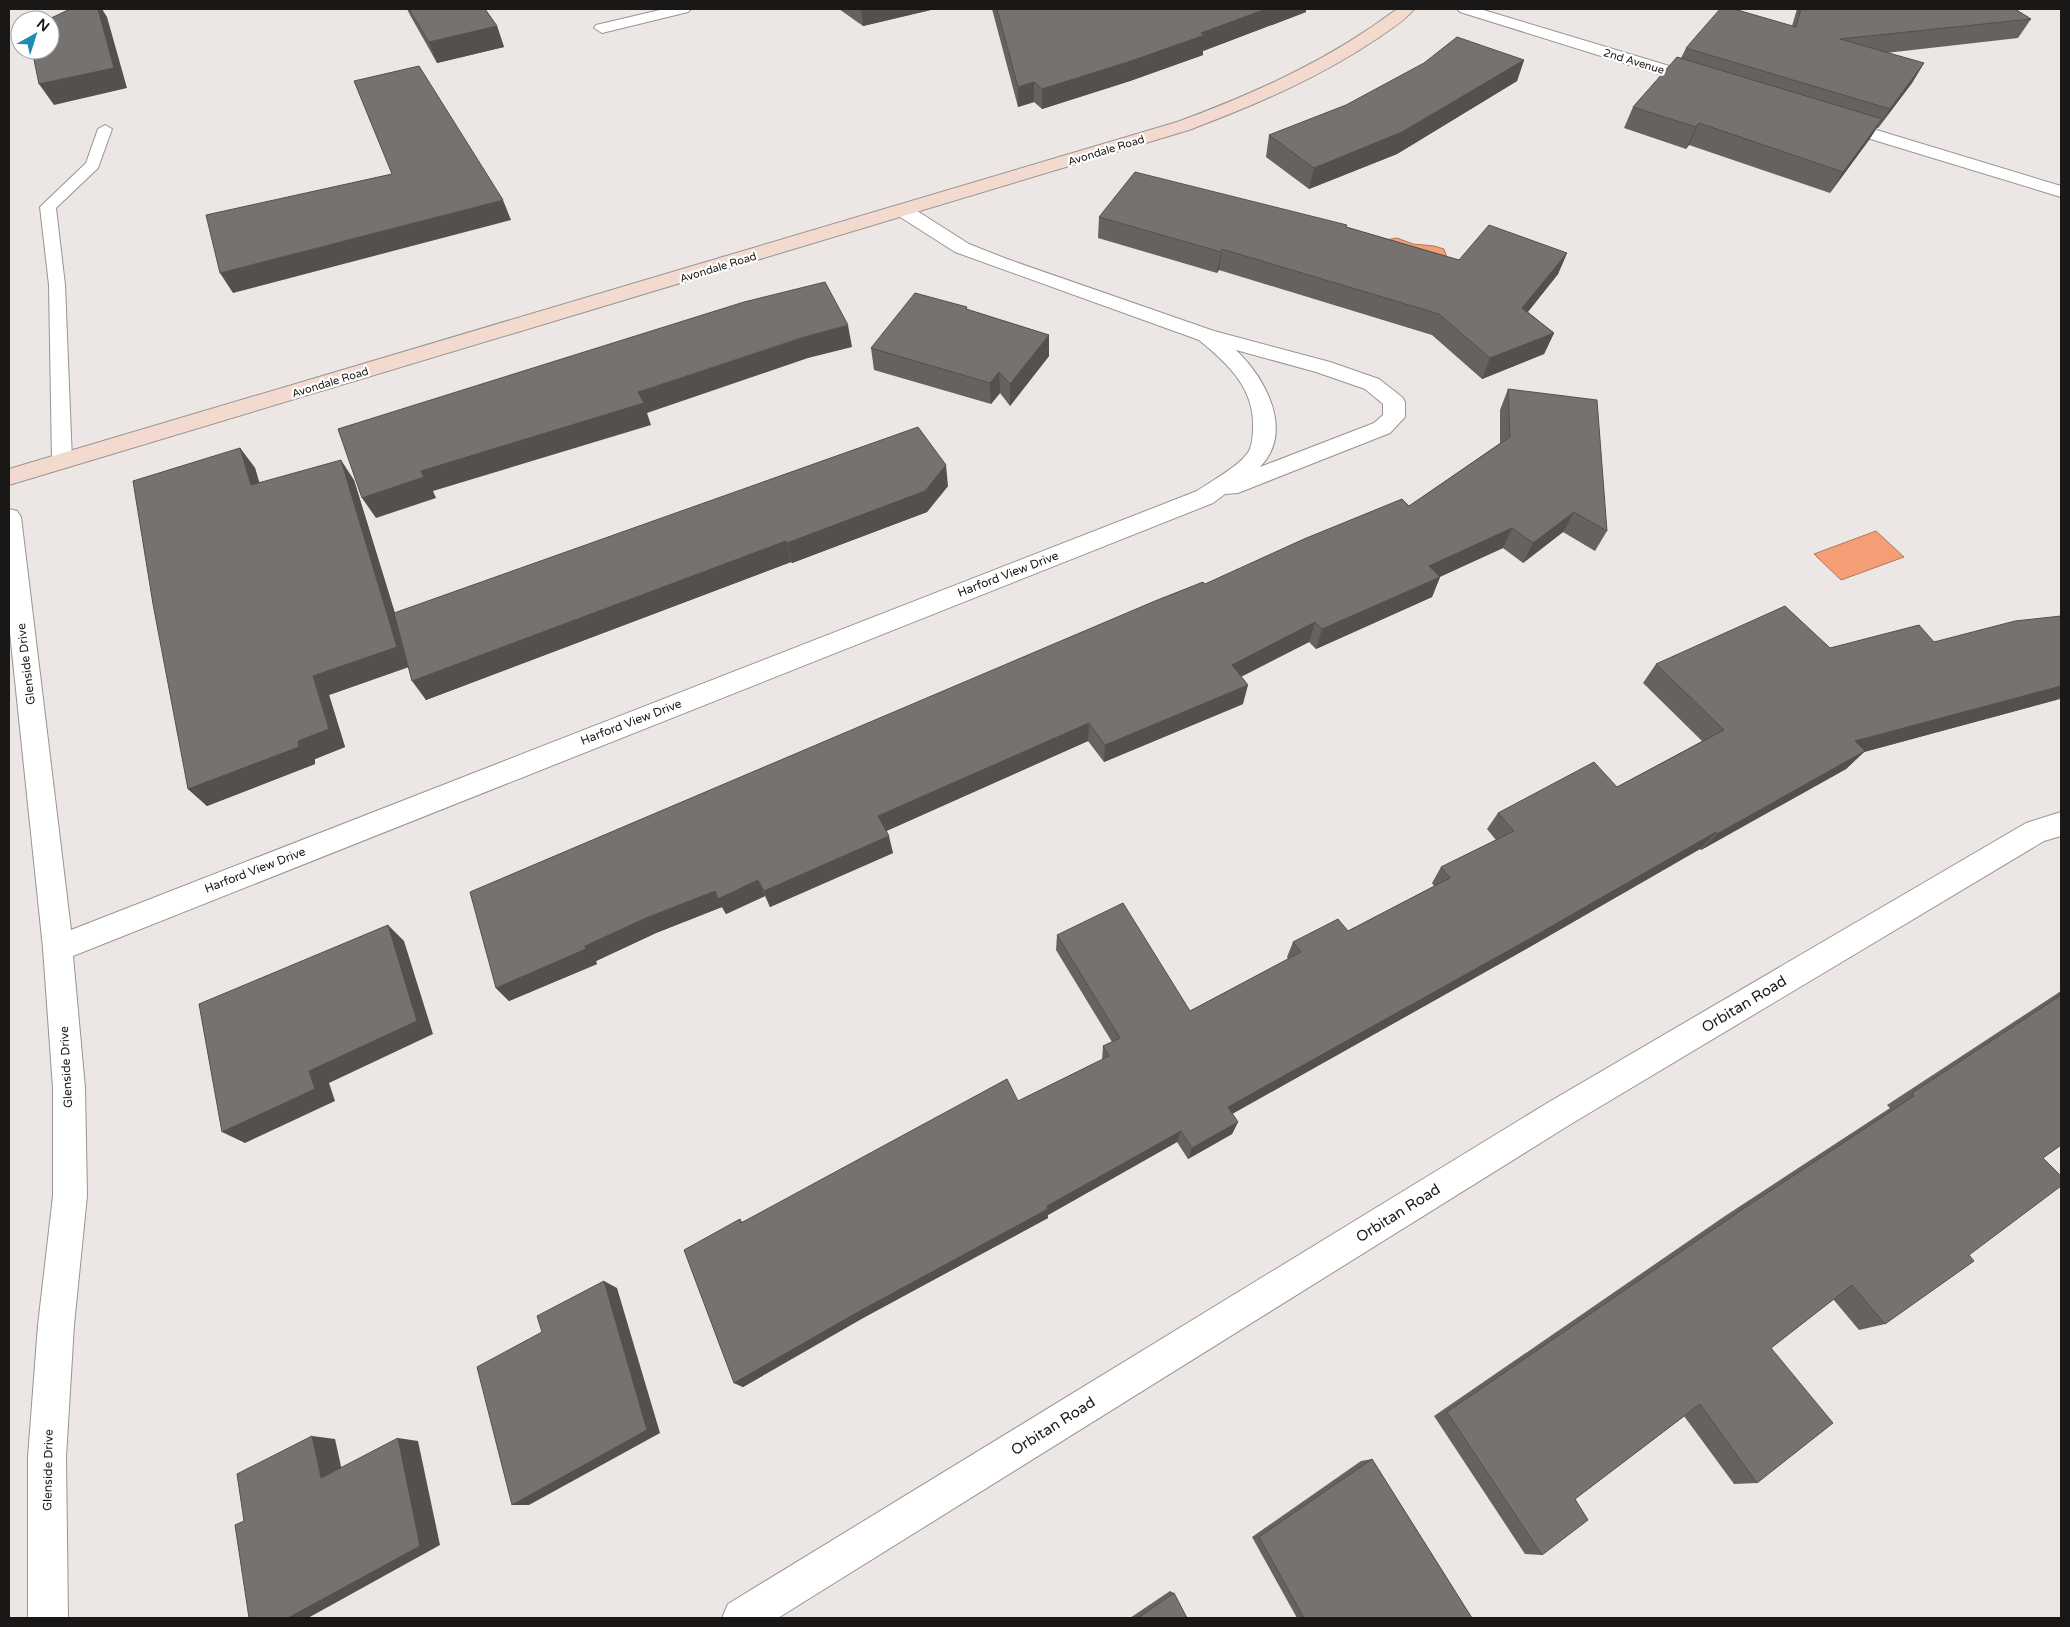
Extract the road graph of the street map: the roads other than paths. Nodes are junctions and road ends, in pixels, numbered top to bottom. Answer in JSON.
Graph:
{"nodes":[{"id":1,"x":683,"y":9,"type":"edge"},
{"id":2,"x":1406,"y":9,"type":"edge"},
{"id":3,"x":1465,"y":9,"type":"edge"},
{"id":4,"x":602,"y":28,"type":"dead end"},
{"id":5,"x":1720,"y":87,"type":"edge"},
{"id":6,"x":1824,"y":119,"type":"edge"},
{"id":7,"x":105,"y":129,"type":"dead end"},
{"id":8,"x":2061,"y":192,"type":"edge"},
{"id":9,"x":904,"y":211,"type":"junction"},
{"id":10,"x":1206,"y":335,"type":"junction"},
{"id":11,"x":62,"y":461,"type":"junction"},
{"id":12,"x":9,"y":477,"type":"edge"},
{"id":13,"x":1205,"y":497,"type":"junction"},
{"id":14,"x":9,"y":517,"type":"edge"},
{"id":15,"x":2061,"y":824,"type":"edge"},
{"id":16,"x":58,"y":948,"type":"junction"},
{"id":17,"x":48,"y":1618,"type":"edge"},
{"id":18,"x":742,"y":1618,"type":"edge"}],
"edges":[{"from":1,"to":4,"type":"street"},
{"from":2,"to":9,"type":"street","name":"Avondale Road"},
{"from":3,"to":5,"type":"street","name":"2nd Avenue"},
{"from":6,"to":8,"type":"street"},
{"from":7,"to":11,"type":"lane"},
{"from":9,"to":10,"type":"street","name":"Harford View Drive"},
{"from":9,"to":11,"type":"street","name":"Avondale Road"},
{"from":10,"to":13,"type":"street","name":"Harford View Drive"},
{"from":10,"to":13,"type":"street","name":"Harford View Drive"},
{"from":11,"to":12,"type":"street","name":"Avondale Road"},
{"from":13,"to":16,"type":"street","name":"Harford View Drive"},
{"from":14,"to":16,"type":"street","name":"Glenside Drive"},
{"from":15,"to":18,"type":"street","name":"Orbitan Road"},
{"from":16,"to":17,"type":"street","name":"Glenside Drive"}]}
